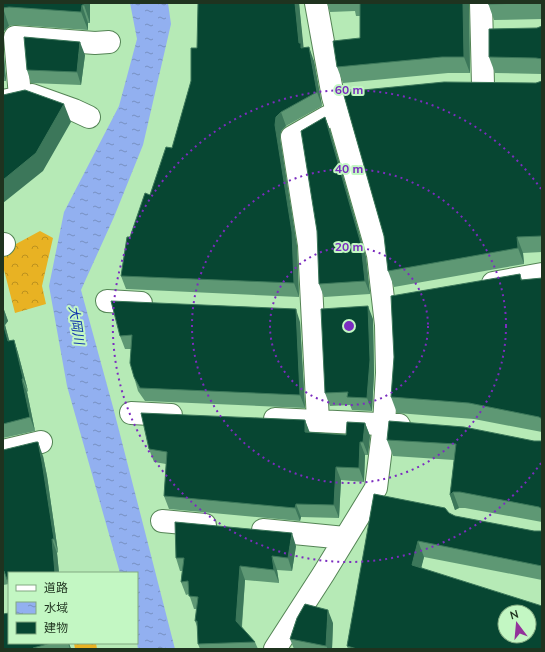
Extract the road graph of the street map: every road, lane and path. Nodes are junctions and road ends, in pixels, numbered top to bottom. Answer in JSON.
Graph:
{"nodes":[{"id":1,"x":316,"y":3,"type":"edge"},
{"id":2,"x":481,"y":3,"type":"edge"},
{"id":3,"x":504,"y":32,"type":"edge"},
{"id":4,"x":482,"y":33,"type":"junction"},
{"id":5,"x":109,"y":42,"type":"dead end"},
{"id":6,"x":505,"y":86,"type":"edge"},
{"id":7,"x":356,"y":95,"type":"edge"},
{"id":8,"x":12,"y":99,"type":"edge"},
{"id":9,"x":335,"y":105,"type":"junction"},
{"id":10,"x":89,"y":117,"type":"dead end"},
{"id":11,"x":542,"y":274,"type":"edge"},
{"id":12,"x":470,"y":287,"type":"edge"},
{"id":13,"x":107,"y":301,"type":"dead end"},
{"id":14,"x":389,"y":302,"type":"junction"},
{"id":15,"x":162,"y":304,"type":"edge"},
{"id":16,"x":360,"y":307,"type":"edge"},
{"id":17,"x":289,"y":309,"type":"edge"},
{"id":18,"x":321,"y":310,"type":"junction"},
{"id":19,"x":131,"y":414,"type":"dead end"},
{"id":20,"x":194,"y":416,"type":"edge"},
{"id":21,"x":256,"y":419,"type":"edge"},
{"id":22,"x":318,"y":421,"type":"junction"},
{"id":23,"x":384,"y":424,"type":"junction"},
{"id":24,"x":421,"y":427,"type":"edge"},
{"id":25,"x":41,"y":442,"type":"dead end"},
{"id":26,"x":3,"y":451,"type":"edge"},
{"id":27,"x":162,"y":521,"type":"dead end"},
{"id":28,"x":223,"y":527,"type":"edge"},
{"id":29,"x":246,"y":529,"type":"edge"},
{"id":30,"x":345,"y":538,"type":"junction"},
{"id":31,"x":275,"y":649,"type":"edge"}],
"edges":[{"from":1,"to":9,"type":"street"},
{"from":2,"to":4,"type":"street"},
{"from":3,"to":4,"type":"street"},
{"from":4,"to":6,"type":"street"},
{"from":5,"to":8,"type":"street"},
{"from":7,"to":9,"type":"street"},
{"from":8,"to":10,"type":"street"},
{"from":9,"to":14,"type":"street"},
{"from":9,"to":18,"type":"street"},
{"from":11,"to":12,"type":"street"},
{"from":13,"to":15,"type":"street"},
{"from":14,"to":16,"type":"street"},
{"from":14,"to":23,"type":"street"},
{"from":17,"to":18,"type":"street"},
{"from":18,"to":22,"type":"street"},
{"from":19,"to":20,"type":"street"},
{"from":21,"to":22,"type":"street"},
{"from":22,"to":23,"type":"street"},
{"from":23,"to":24,"type":"street"},
{"from":23,"to":30,"type":"street"},
{"from":25,"to":26,"type":"street"},
{"from":27,"to":28,"type":"street"},
{"from":29,"to":30,"type":"street"},
{"from":30,"to":31,"type":"street"}]}
